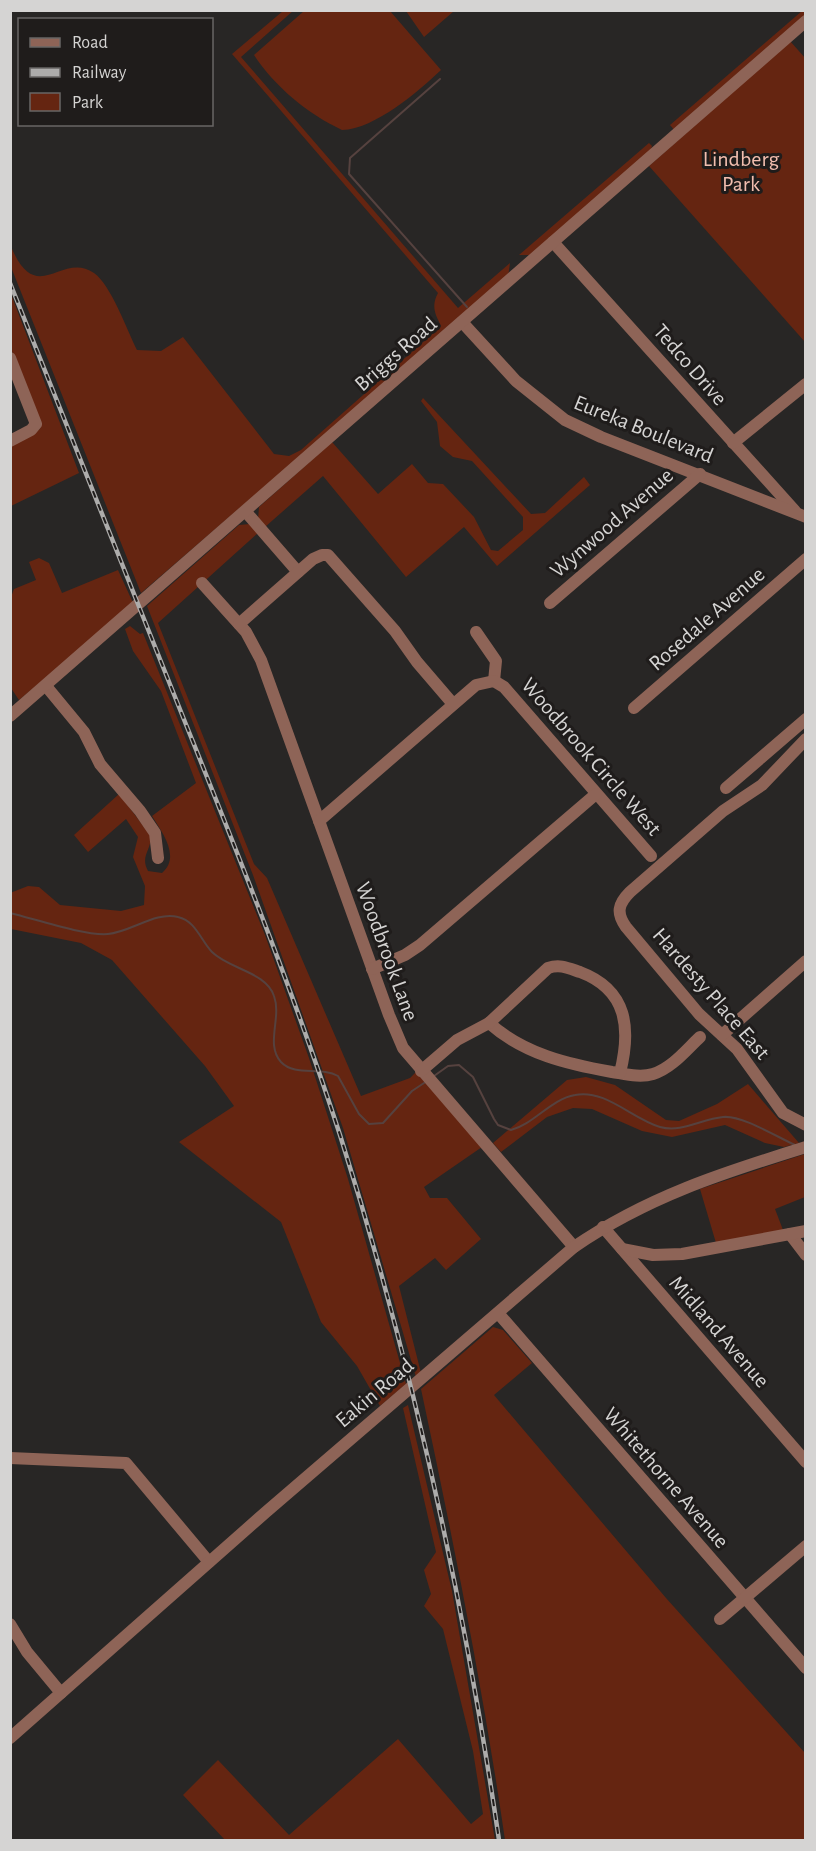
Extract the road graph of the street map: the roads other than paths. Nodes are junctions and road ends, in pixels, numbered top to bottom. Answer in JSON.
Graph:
{"nodes":[{"id":1,"x":806,"y":21,"type":"edge"},
{"id":2,"x":553,"y":242,"type":"junction"},
{"id":3,"x":462,"y":322,"type":"junction"},
{"id":4,"x":10,"y":358,"type":"edge"},
{"id":5,"x":806,"y":384,"type":"edge"},
{"id":6,"x":10,"y":441,"type":"edge"},
{"id":7,"x":733,"y":443,"type":"junction"},
{"id":8,"x":700,"y":474,"type":"junction"},
{"id":9,"x":246,"y":512,"type":"junction"},
{"id":10,"x":802,"y":515,"type":"edge"},
{"id":11,"x":806,"y":559,"type":"edge"},
{"id":12,"x":298,"y":572,"type":"junction"},
{"id":13,"x":202,"y":583,"type":"dead end"},
{"id":14,"x":550,"y":603,"type":"dead end"},
{"id":15,"x":239,"y":624,"type":"junction"},
{"id":16,"x":476,"y":632,"type":"dead end"},
{"id":17,"x":494,"y":681,"type":"junction"},
{"id":18,"x":46,"y":686,"type":"junction"},
{"id":19,"x":453,"y":704,"type":"junction"},
{"id":20,"x":634,"y":708,"type":"dead end"},
{"id":21,"x":10,"y":716,"type":"edge"},
{"id":22,"x":806,"y":719,"type":"edge"},
{"id":23,"x":806,"y":739,"type":"edge"},
{"id":24,"x":726,"y":788,"type":"dead end"},
{"id":25,"x":596,"y":794,"type":"junction"},
{"id":26,"x":319,"y":821,"type":"junction"},
{"id":27,"x":651,"y":856,"type":"dead end"},
{"id":28,"x":158,"y":858,"type":"dead end"},
{"id":29,"x":806,"y":962,"type":"edge"},
{"id":30,"x":372,"y":969,"type":"junction"},
{"id":31,"x":489,"y":1023,"type":"junction"},
{"id":32,"x":722,"y":1035,"type":"junction"},
{"id":33,"x":700,"y":1037,"type":"dead end"},
{"id":34,"x":620,"y":1073,"type":"junction"},
{"id":35,"x":426,"y":1077,"type":"junction"},
{"id":36,"x":806,"y":1125,"type":"edge"},
{"id":37,"x":802,"y":1149,"type":"edge"},
{"id":38,"x":603,"y":1227,"type":"junction"},
{"id":39,"x":806,"y":1231,"type":"edge"},
{"id":40,"x":790,"y":1234,"type":"junction"},
{"id":41,"x":574,"y":1247,"type":"junction"},
{"id":42,"x":622,"y":1250,"type":"junction"},
{"id":43,"x":806,"y":1255,"type":"edge"},
{"id":44,"x":498,"y":1313,"type":"junction"},
{"id":45,"x":10,"y":1458,"type":"edge"},
{"id":46,"x":806,"y":1462,"type":"edge"},
{"id":47,"x":806,"y":1546,"type":"edge"},
{"id":48,"x":209,"y":1562,"type":"junction"},
{"id":49,"x":745,"y":1599,"type":"junction"},
{"id":50,"x":720,"y":1619,"type":"dead end"},
{"id":51,"x":10,"y":1624,"type":"edge"},
{"id":52,"x":806,"y":1668,"type":"edge"},
{"id":53,"x":61,"y":1693,"type":"junction"},
{"id":54,"x":10,"y":1738,"type":"edge"}],
"edges":[{"from":1,"to":2,"type":"street","name":"Briggs Road"},
{"from":2,"to":3,"type":"street","name":"Briggs Road"},
{"from":2,"to":7,"type":"street","name":"Tedco Drive"},
{"from":3,"to":8,"type":"street","name":"Eureka Boulevard"},
{"from":3,"to":9,"type":"street","name":"Briggs Road"},
{"from":4,"to":6,"type":"street"},
{"from":5,"to":7,"type":"street"},
{"from":7,"to":10,"type":"street","name":"Tedco Drive"},
{"from":8,"to":10,"type":"street","name":"Eureka Boulevard"},
{"from":8,"to":14,"type":"street","name":"Wynwood Avenue"},
{"from":9,"to":12,"type":"street"},
{"from":9,"to":18,"type":"street","name":"Briggs Road"},
{"from":11,"to":20,"type":"street","name":"Rosedale Avenue"},
{"from":12,"to":15,"type":"street"},
{"from":12,"to":19,"type":"street"},
{"from":13,"to":15,"type":"street","name":"Woodbrook Lane"},
{"from":15,"to":26,"type":"street","name":"Woodbrook Lane"},
{"from":16,"to":17,"type":"street"},
{"from":17,"to":19,"type":"street","name":"Woodbrook Circle West"},
{"from":17,"to":25,"type":"street","name":"Woodbrook Circle West"},
{"from":18,"to":21,"type":"street","name":"Briggs Road"},
{"from":18,"to":28,"type":"street"},
{"from":19,"to":26,"type":"street","name":"Woodbrook Circle West"},
{"from":22,"to":24,"type":"street"},
{"from":23,"to":32,"type":"street","name":"Hardesty Place East"},
{"from":25,"to":27,"type":"street","name":"Woodbrook Circle West"},
{"from":25,"to":30,"type":"street"},
{"from":26,"to":30,"type":"street","name":"Woodbrook Lane"},
{"from":29,"to":32,"type":"street"},
{"from":30,"to":35,"type":"street","name":"Woodbrook Lane"},
{"from":31,"to":34,"type":"street"},
{"from":31,"to":34,"type":"street"},
{"from":31,"to":35,"type":"street"},
{"from":32,"to":36,"type":"street","name":"Hardesty Place East"},
{"from":33,"to":34,"type":"street"},
{"from":35,"to":41,"type":"street","name":"Woodbrook Lane"},
{"from":37,"to":38,"type":"street","name":"Eakin Road"},
{"from":38,"to":41,"type":"street","name":"Eakin Road"},
{"from":38,"to":42,"type":"street","name":"Midland Avenue"},
{"from":39,"to":40,"type":"street"},
{"from":40,"to":42,"type":"street"},
{"from":40,"to":43,"type":"street"},
{"from":41,"to":44,"type":"street","name":"Eakin Road"},
{"from":42,"to":46,"type":"street","name":"Midland Avenue"},
{"from":44,"to":48,"type":"street","name":"Eakin Road"},
{"from":44,"to":49,"type":"street","name":"Whitethorne Avenue"},
{"from":45,"to":48,"type":"street"},
{"from":47,"to":49,"type":"street"},
{"from":48,"to":53,"type":"street","name":"Eakin Road"},
{"from":49,"to":50,"type":"street"},
{"from":49,"to":52,"type":"street","name":"Whitethorne Avenue"},
{"from":51,"to":53,"type":"street"},
{"from":53,"to":54,"type":"street","name":"Eakin Road"}]}
